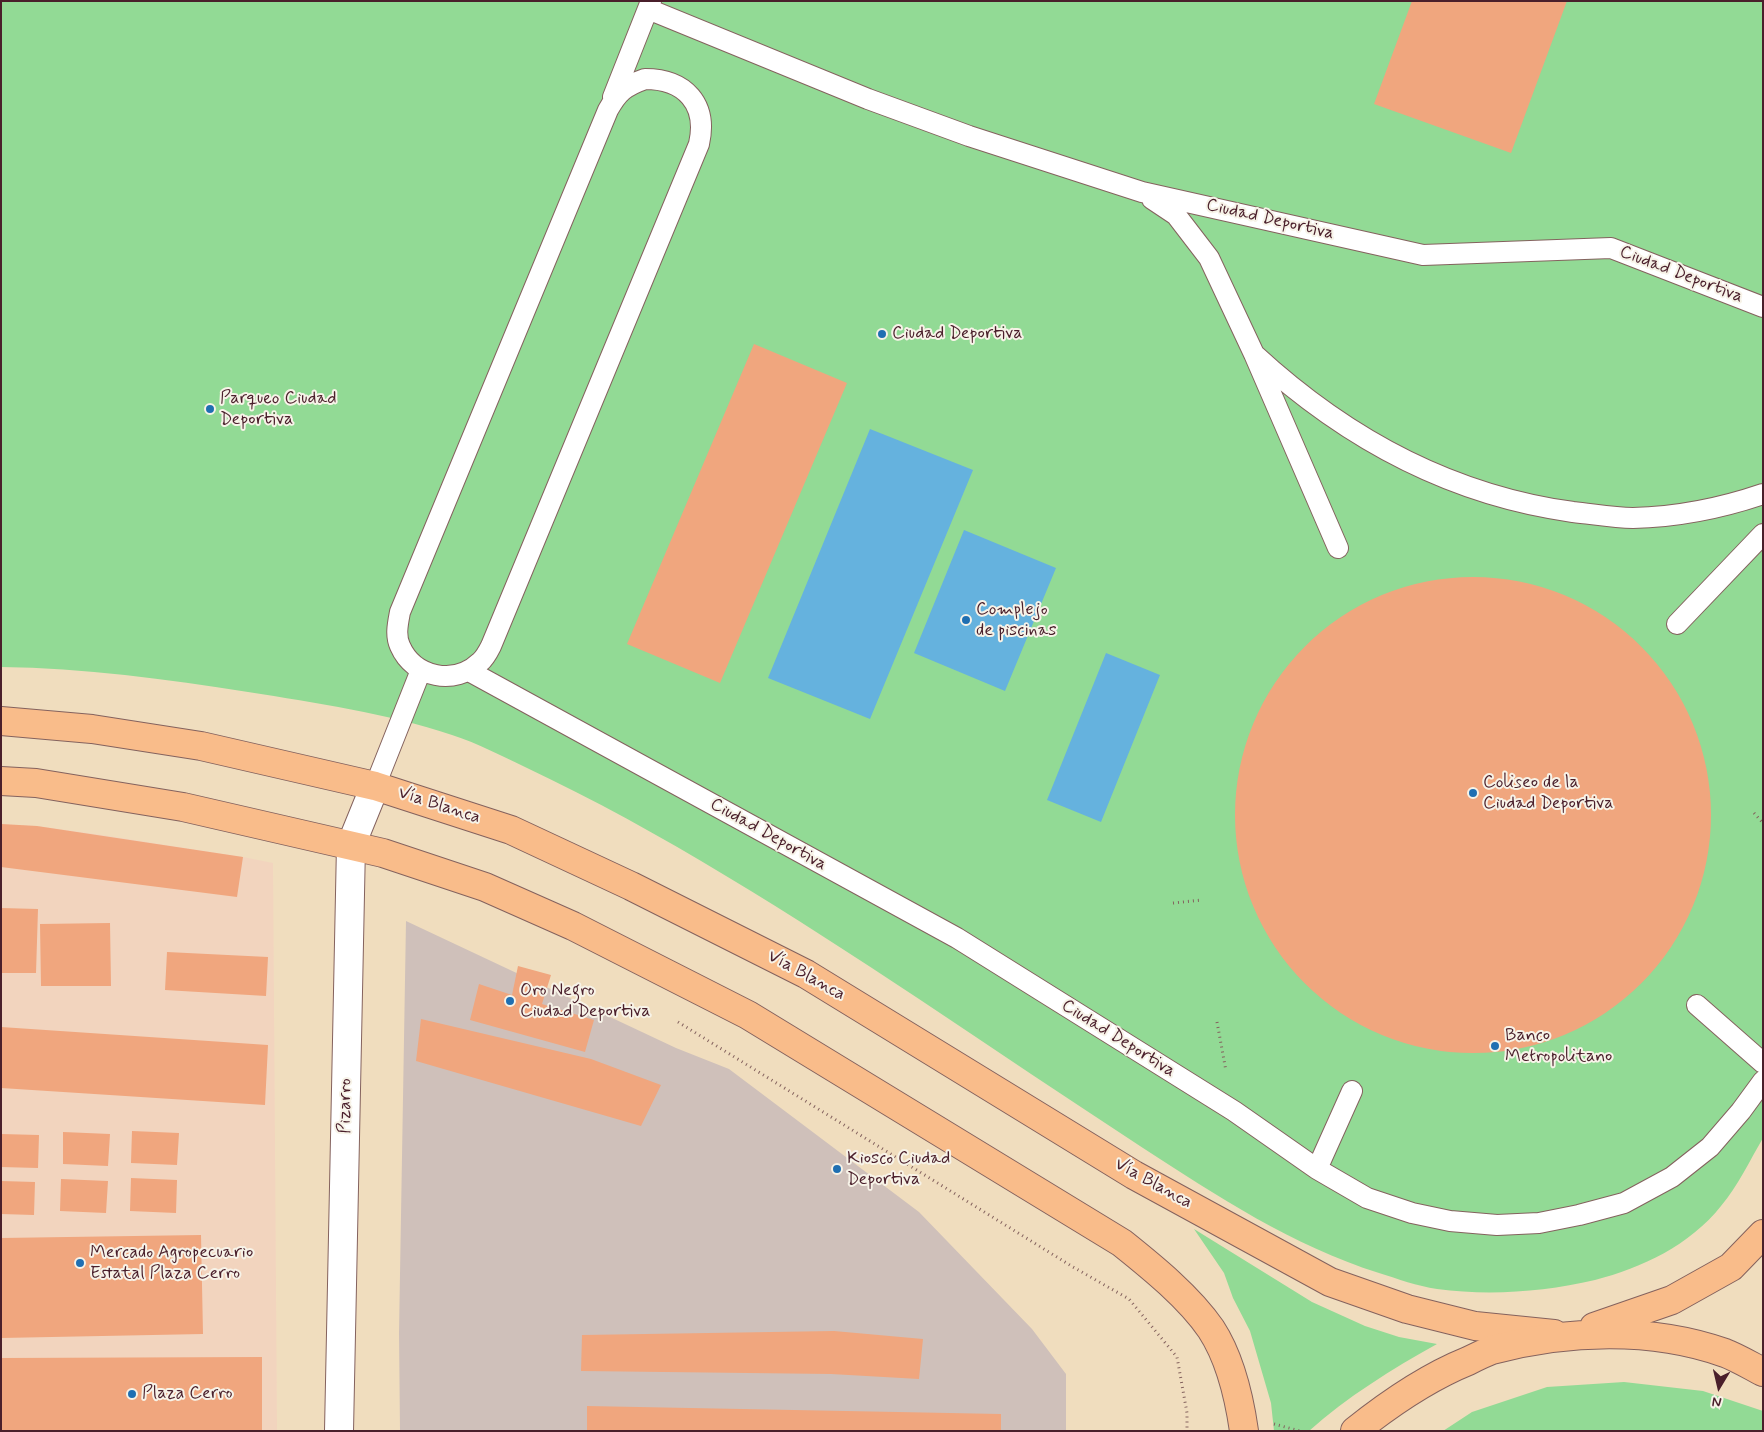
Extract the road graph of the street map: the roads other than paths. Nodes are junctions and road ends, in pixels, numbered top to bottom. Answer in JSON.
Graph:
{"nodes":[{"id":1,"x":649,"y":5,"type":"edge"},
{"id":2,"x":608,"y":110,"type":"junction"},
{"id":3,"x":1142,"y":192,"type":"junction"},
{"id":4,"x":1763,"y":307,"type":"edge"},
{"id":5,"x":1254,"y":354,"type":"junction"},
{"id":6,"x":1763,"y":494,"type":"edge"},
{"id":7,"x":1763,"y":534,"type":"edge"},
{"id":8,"x":1338,"y":548,"type":"dead end"},
{"id":9,"x":1677,"y":624,"type":"dead end"},
{"id":10,"x":421,"y":670,"type":"junction"},
{"id":11,"x":469,"y":671,"type":"junction"},
{"id":12,"x":1,"y":721,"type":"edge"},
{"id":13,"x":1,"y":781,"type":"edge"},
{"id":14,"x":375,"y":786,"type":"junction"},
{"id":15,"x":351,"y":845,"type":"junction"},
{"id":16,"x":1697,"y":1004,"type":"dead end"},
{"id":17,"x":1763,"y":1062,"type":"edge"},
{"id":18,"x":1763,"y":1081,"type":"edge"},
{"id":19,"x":1352,"y":1092,"type":"dead end"},
{"id":20,"x":1317,"y":1169,"type":"junction"},
{"id":21,"x":1763,"y":1234,"type":"edge"},
{"id":22,"x":1568,"y":1336,"type":"junction"},
{"id":23,"x":1763,"y":1372,"type":"edge"},
{"id":24,"x":1255,"y":1429,"type":"edge"},
{"id":25,"x":339,"y":1431,"type":"edge"},
{"id":26,"x":1355,"y":1431,"type":"edge"}],
"edges":[{"from":1,"to":2,"type":"lane"},
{"from":1,"to":3,"type":"lane","name":"Ciudad Deportiva"},
{"from":2,"to":10,"type":"lane"},
{"from":2,"to":11,"type":"lane"},
{"from":3,"to":4,"type":"lane","name":"Ciudad Deportiva"},
{"from":3,"to":5,"type":"lane"},
{"from":5,"to":6,"type":"lane"},
{"from":5,"to":8,"type":"lane"},
{"from":7,"to":9,"type":"lane"},
{"from":10,"to":11,"type":"lane"},
{"from":10,"to":14,"type":"lane"},
{"from":11,"to":20,"type":"lane","name":"Ciudad Deportiva"},
{"from":12,"to":14,"type":"main road","name":"Vía Blanca"},
{"from":13,"to":15,"type":"main road"},
{"from":14,"to":15,"type":"street","name":"Pizarro"},
{"from":14,"to":22,"type":"main road","name":"Vía Blanca"},
{"from":15,"to":24,"type":"main road"},
{"from":15,"to":25,"type":"street","name":"Pizarro"},
{"from":16,"to":17,"type":"lane"},
{"from":18,"to":20,"type":"lane","name":"Ciudad Deportiva"},
{"from":19,"to":20,"type":"lane"},
{"from":21,"to":22,"type":"main road"},
{"from":22,"to":23,"type":"main road"},
{"from":22,"to":26,"type":"main road"}]}
